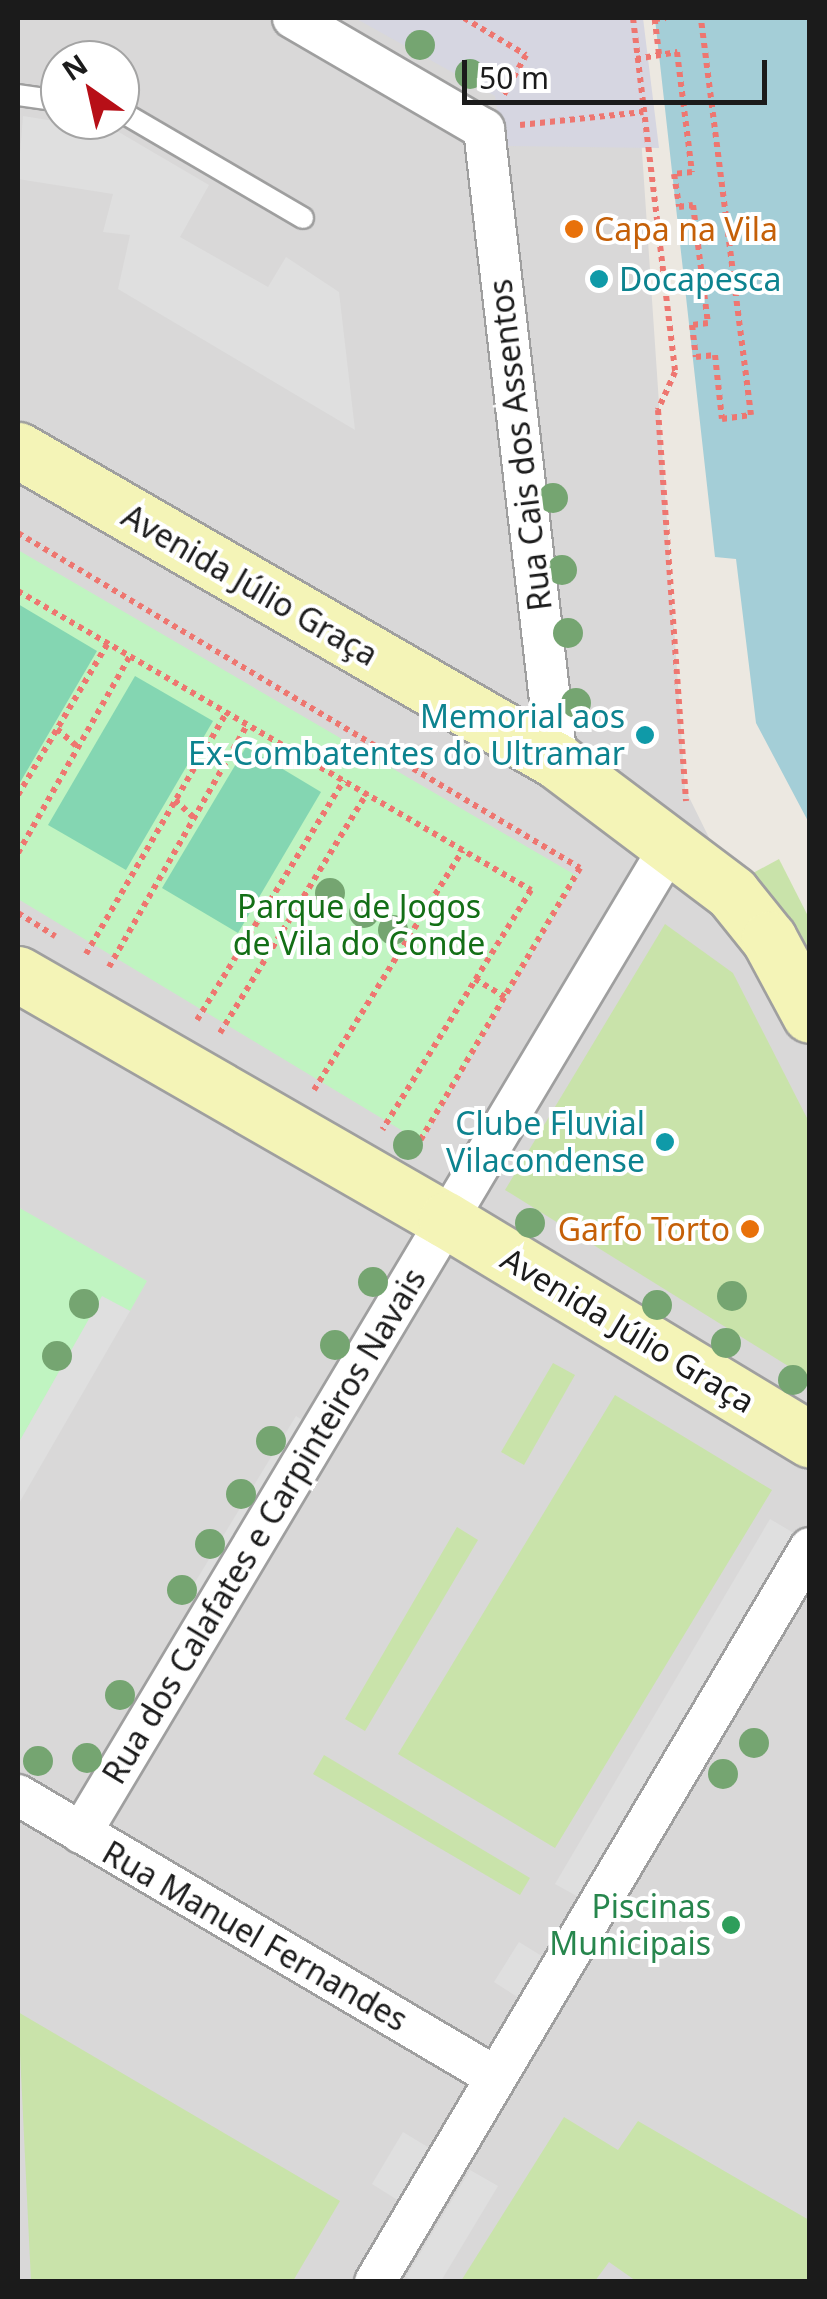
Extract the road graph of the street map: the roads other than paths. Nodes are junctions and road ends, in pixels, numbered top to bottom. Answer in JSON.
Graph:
{"nodes":[{"id":1,"x":293,"y":18,"type":"edge"},
{"id":2,"x":140,"y":122,"type":"edge"},
{"id":3,"x":302,"y":218,"type":"dead end"},
{"id":4,"x":18,"y":450,"type":"edge"},
{"id":5,"x":557,"y":761,"type":"junction"},
{"id":6,"x":680,"y":855,"type":"junction"},
{"id":7,"x":18,"y":974,"type":"edge"},
{"id":8,"x":810,"y":1015,"type":"edge"},
{"id":9,"x":446,"y":1220,"type":"junction"},
{"id":10,"x":810,"y":1440,"type":"edge"},
{"id":11,"x":810,"y":1548,"type":"edge"},
{"id":12,"x":18,"y":1795,"type":"edge"},
{"id":13,"x":81,"y":1833,"type":"junction"},
{"id":14,"x":494,"y":2076,"type":"junction"},
{"id":15,"x":375,"y":2282,"type":"edge"}],
"edges":[{"from":1,"to":5,"type":"street","name":"Rua Cais dos Assentos"},
{"from":2,"to":3,"type":"lane"},
{"from":4,"to":5,"type":"main road","name":"Avenida Júlio Graça"},
{"from":5,"to":6,"type":"main road","name":"Avenida Júlio Graça"},
{"from":6,"to":8,"type":"main road","name":"Avenida Júlio Graça"},
{"from":6,"to":9,"type":"street"},
{"from":7,"to":9,"type":"main road","name":"Avenida Júlio Graça"},
{"from":9,"to":10,"type":"main road","name":"Avenida Júlio Graça"},
{"from":9,"to":13,"type":"street","name":"Rua dos Calafates e Carpinteiros Navais"},
{"from":11,"to":14,"type":"street"},
{"from":12,"to":13,"type":"street","name":"Rua Manuel Fernandes"},
{"from":13,"to":14,"type":"street","name":"Rua Manuel Fernandes"},
{"from":14,"to":15,"type":"street"}]}
